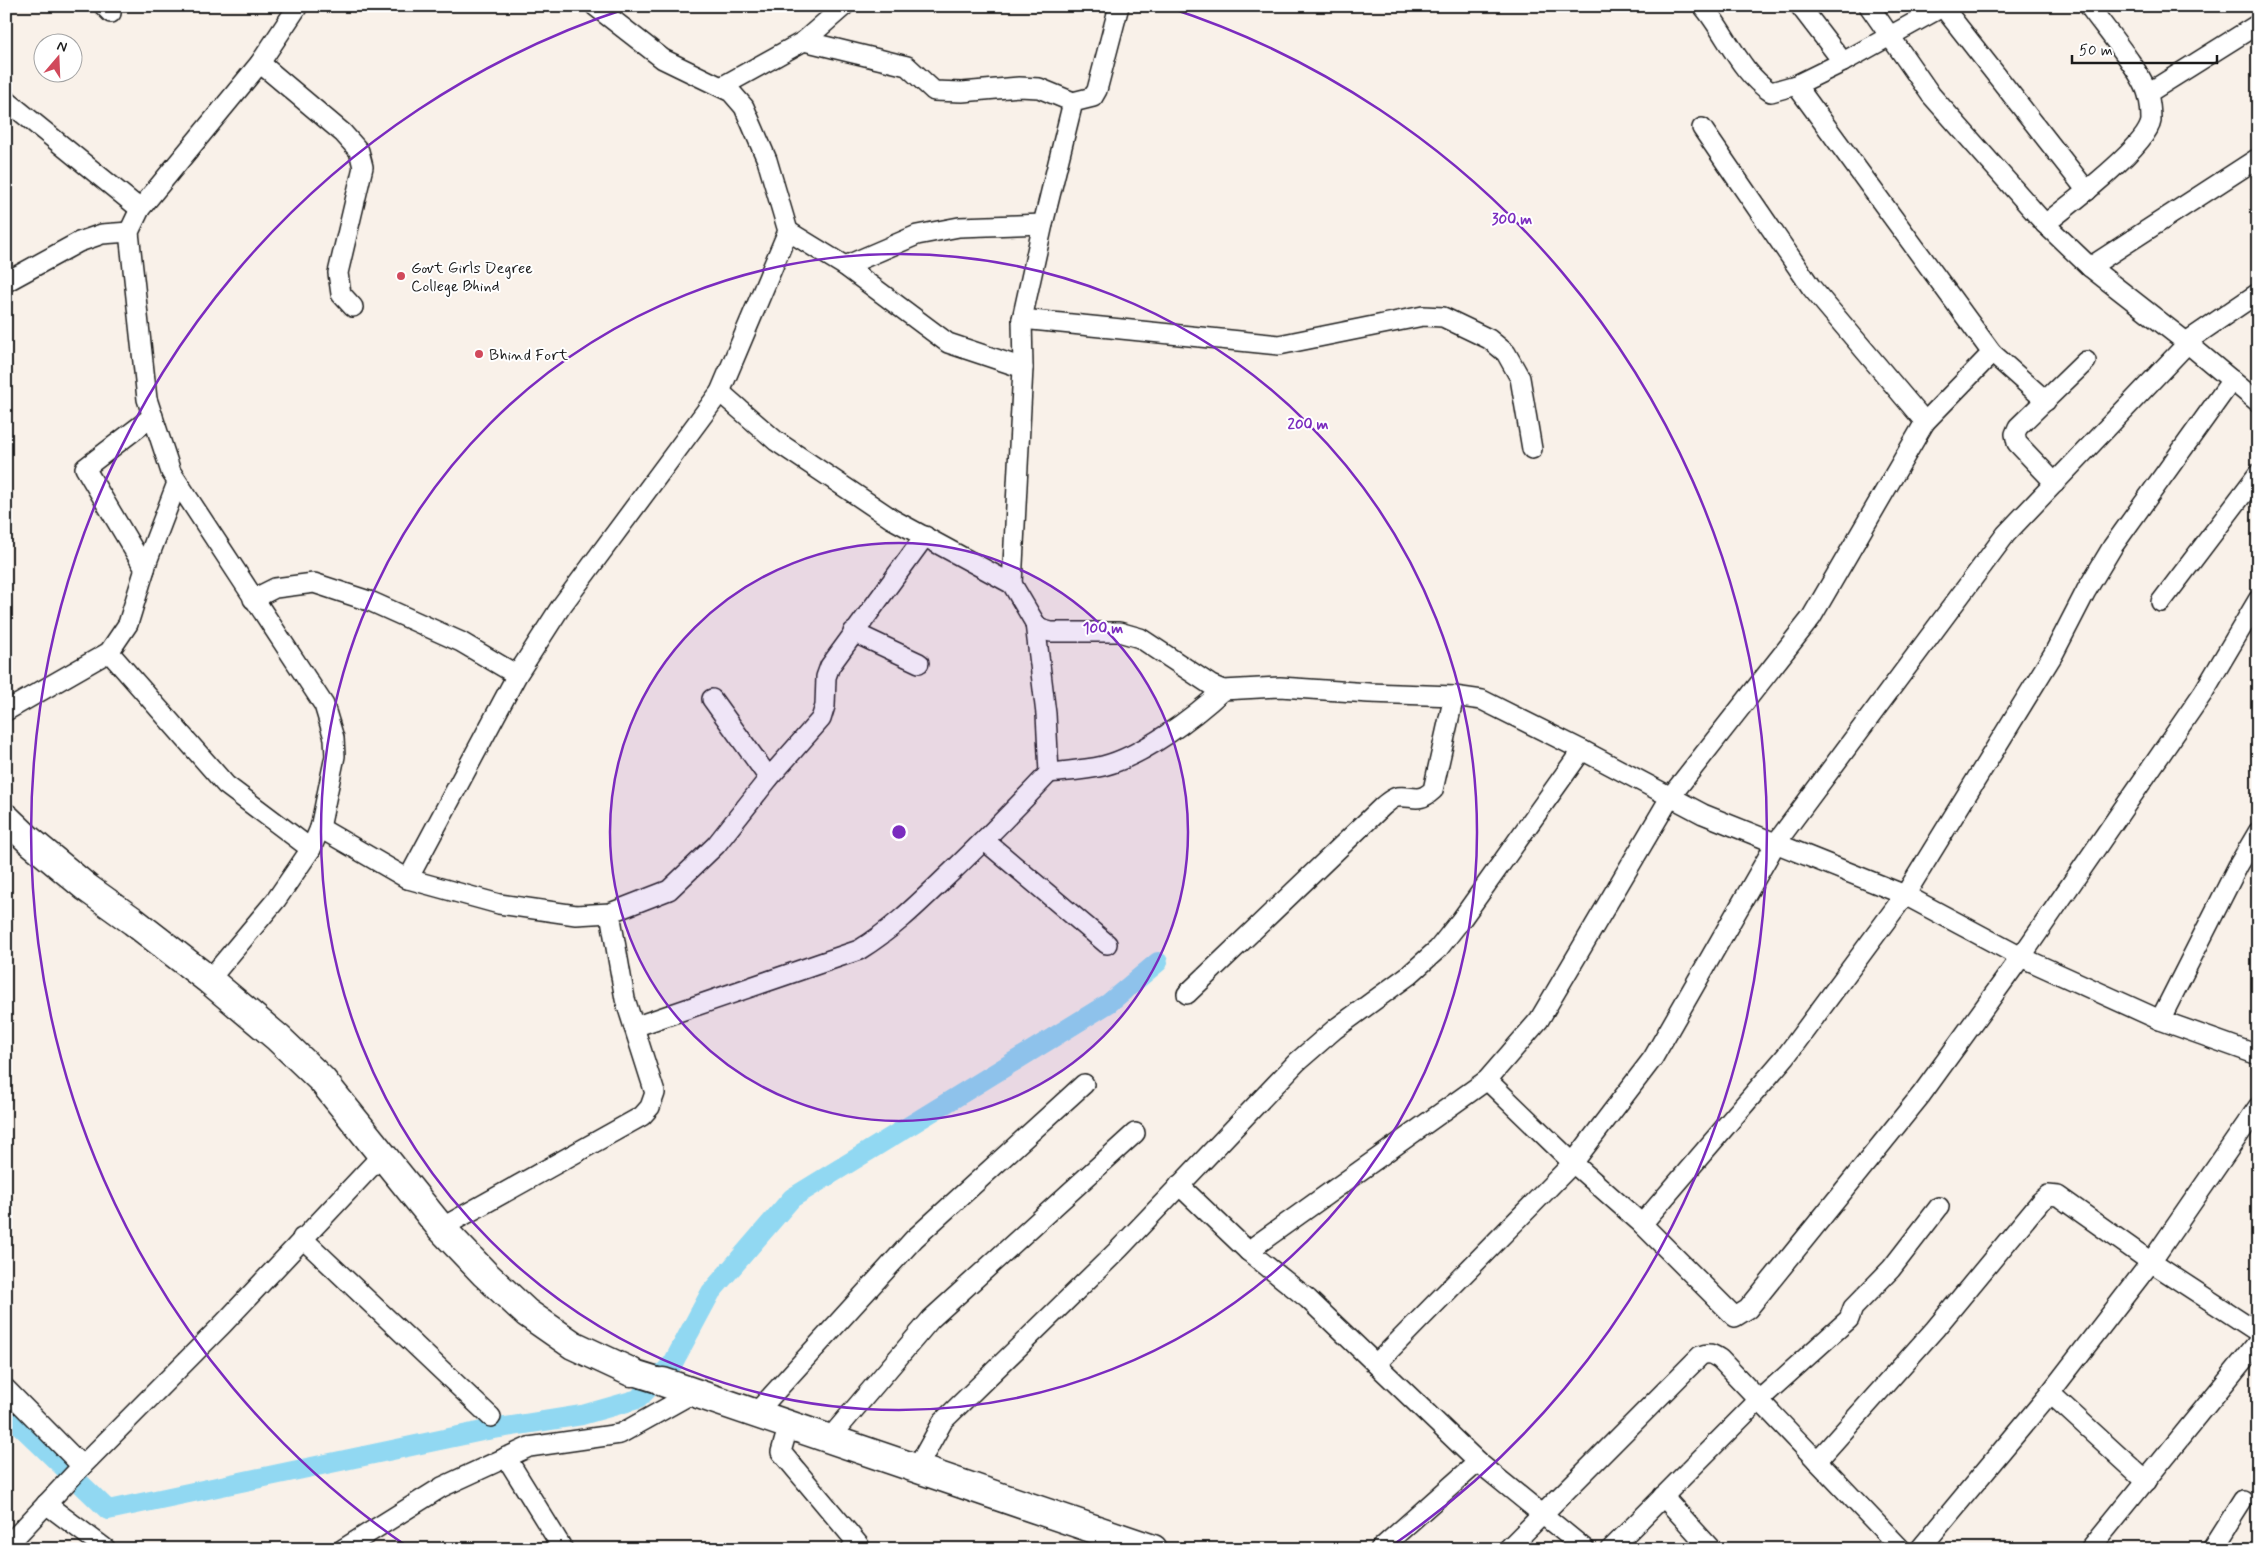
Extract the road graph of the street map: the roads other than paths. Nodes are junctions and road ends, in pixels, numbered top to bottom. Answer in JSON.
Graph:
{"nodes":[{"id":1,"x":298,"y":6,"type":"edge"},
{"id":2,"x":595,"y":6,"type":"edge"},
{"id":3,"x":844,"y":6,"type":"edge"},
{"id":4,"x":1119,"y":6,"type":"edge"},
{"id":5,"x":1703,"y":6,"type":"edge"},
{"id":6,"x":1800,"y":6,"type":"edge"},
{"id":7,"x":1869,"y":6,"type":"edge"},
{"id":8,"x":2089,"y":6,"type":"edge"},
{"id":9,"x":1944,"y":7,"type":"edge"},
{"id":10,"x":2258,"y":24,"type":"edge"},
{"id":11,"x":1890,"y":36,"type":"junction"},
{"id":12,"x":804,"y":41,"type":"junction"},
{"id":13,"x":1843,"y":62,"type":"junction"},
{"id":14,"x":260,"y":63,"type":"junction"},
{"id":15,"x":1796,"y":85,"type":"junction"},
{"id":16,"x":720,"y":87,"type":"junction"},
{"id":17,"x":2148,"y":93,"type":"junction"},
{"id":18,"x":6,"y":100,"type":"edge"},
{"id":19,"x":1074,"y":102,"type":"junction"},
{"id":20,"x":1702,"y":128,"type":"dead end"},
{"id":21,"x":2258,"y":158,"type":"edge"},
{"id":22,"x":2087,"y":191,"type":"junction"},
{"id":23,"x":140,"y":209,"type":"junction"},
{"id":24,"x":1043,"y":224,"type":"junction"},
{"id":25,"x":2046,"y":224,"type":"junction"},
{"id":26,"x":788,"y":231,"type":"junction"},
{"id":27,"x":129,"y":232,"type":"junction"},
{"id":28,"x":845,"y":266,"type":"junction"},
{"id":29,"x":2090,"y":267,"type":"junction"},
{"id":30,"x":6,"y":282,"type":"edge"},
{"id":31,"x":2258,"y":293,"type":"edge"},
{"id":32,"x":352,"y":307,"type":"dead end"},
{"id":33,"x":1022,"y":319,"type":"junction"},
{"id":34,"x":2186,"y":342,"type":"junction"},
{"id":35,"x":1992,"y":353,"type":"junction"},
{"id":36,"x":2086,"y":361,"type":"dead end"},
{"id":37,"x":1023,"y":368,"type":"junction"},
{"id":38,"x":2232,"y":380,"type":"junction"},
{"id":39,"x":720,"y":392,"type":"junction"},
{"id":40,"x":2046,"y":401,"type":"junction"},
{"id":41,"x":2258,"y":402,"type":"edge"},
{"id":42,"x":153,"y":416,"type":"junction"},
{"id":43,"x":1925,"y":422,"type":"junction"},
{"id":44,"x":1532,"y":449,"type":"dead end"},
{"id":45,"x":2258,"y":474,"type":"edge"},
{"id":46,"x":177,"y":483,"type":"junction"},
{"id":47,"x":2055,"y":484,"type":"junction"},
{"id":48,"x":924,"y":536,"type":"junction"},
{"id":49,"x":145,"y":569,"type":"junction"},
{"id":50,"x":1012,"y":584,"type":"junction"},
{"id":51,"x":253,"y":599,"type":"junction"},
{"id":52,"x":2258,"y":600,"type":"edge"},
{"id":53,"x":2161,"y":602,"type":"dead end"},
{"id":54,"x":1035,"y":623,"type":"junction"},
{"id":55,"x":853,"y":632,"type":"junction"},
{"id":56,"x":109,"y":652,"type":"junction"},
{"id":57,"x":919,"y":663,"type":"dead end"},
{"id":58,"x":517,"y":675,"type":"junction"},
{"id":59,"x":1223,"y":690,"type":"junction"},
{"id":60,"x":1454,"y":696,"type":"junction"},
{"id":61,"x":712,"y":698,"type":"dead end"},
{"id":62,"x":6,"y":711,"type":"edge"},
{"id":63,"x":1582,"y":750,"type":"junction"},
{"id":64,"x":1049,"y":773,"type":"junction"},
{"id":65,"x":769,"y":778,"type":"junction"},
{"id":66,"x":1671,"y":796,"type":"junction"},
{"id":67,"x":6,"y":818,"type":"edge"},
{"id":68,"x":320,"y":828,"type":"junction"},
{"id":69,"x":2258,"y":832,"type":"edge"},
{"id":70,"x":985,"y":841,"type":"junction"},
{"id":71,"x":1776,"y":843,"type":"junction"},
{"id":72,"x":311,"y":849,"type":"junction"},
{"id":73,"x":408,"y":879,"type":"junction"},
{"id":74,"x":1905,"y":895,"type":"junction"},
{"id":75,"x":610,"y":913,"type":"junction"},
{"id":76,"x":1107,"y":944,"type":"dead end"},
{"id":77,"x":2021,"y":957,"type":"junction"},
{"id":78,"x":209,"y":980,"type":"junction"},
{"id":79,"x":1187,"y":994,"type":"dead end"},
{"id":80,"x":2160,"y":1020,"type":"junction"},
{"id":81,"x":634,"y":1027,"type":"junction"},
{"id":82,"x":2258,"y":1055,"type":"edge"},
{"id":83,"x":1487,"y":1080,"type":"junction"},
{"id":84,"x":1084,"y":1084,"type":"dead end"},
{"id":85,"x":2258,"y":1107,"type":"edge"},
{"id":86,"x":1135,"y":1133,"type":"dead end"},
{"id":87,"x":383,"y":1154,"type":"junction"},
{"id":88,"x":1573,"y":1163,"type":"junction"},
{"id":89,"x":1179,"y":1185,"type":"junction"},
{"id":90,"x":1938,"y":1207,"type":"dead end"},
{"id":91,"x":1642,"y":1224,"type":"junction"},
{"id":92,"x":441,"y":1228,"type":"junction"},
{"id":93,"x":302,"y":1238,"type":"junction"},
{"id":94,"x":1248,"y":1251,"type":"junction"},
{"id":95,"x":2151,"y":1262,"type":"junction"},
{"id":96,"x":2258,"y":1332,"type":"edge"},
{"id":97,"x":2258,"y":1342,"type":"edge"},
{"id":98,"x":1376,"y":1364,"type":"junction"},
{"id":99,"x":631,"y":1372,"type":"joint"},
{"id":100,"x":663,"y":1382,"type":"joint"},
{"id":101,"x":6,"y":1389,"type":"edge"},
{"id":102,"x":695,"y":1392,"type":"junction"},
{"id":103,"x":2050,"y":1393,"type":"junction"},
{"id":104,"x":1759,"y":1400,"type":"junction"},
{"id":105,"x":755,"y":1414,"type":"junction"},
{"id":106,"x":491,"y":1417,"type":"dead end"},
{"id":107,"x":788,"y":1424,"type":"junction"},
{"id":108,"x":829,"y":1439,"type":"junction"},
{"id":109,"x":506,"y":1457,"type":"junction"},
{"id":110,"x":1817,"y":1460,"type":"junction"},
{"id":111,"x":1478,"y":1462,"type":"junction"},
{"id":112,"x":82,"y":1466,"type":"junction"},
{"id":113,"x":917,"y":1468,"type":"junction"},
{"id":114,"x":2146,"y":1481,"type":"junction"},
{"id":115,"x":1664,"y":1496,"type":"junction"},
{"id":116,"x":2243,"y":1500,"type":"dead end"},
{"id":117,"x":46,"y":1504,"type":"junction"},
{"id":118,"x":1544,"y":1514,"type":"junction"},
{"id":119,"x":6,"y":1547,"type":"edge"},
{"id":120,"x":857,"y":1547,"type":"edge"},
{"id":121,"x":106,"y":1549,"type":"edge"},
{"id":122,"x":343,"y":1549,"type":"edge"},
{"id":123,"x":563,"y":1549,"type":"edge"},
{"id":124,"x":1153,"y":1549,"type":"edge"},
{"id":125,"x":1380,"y":1549,"type":"edge"},
{"id":126,"x":1508,"y":1549,"type":"edge"},
{"id":127,"x":1585,"y":1549,"type":"edge"},
{"id":128,"x":1611,"y":1549,"type":"edge"},
{"id":129,"x":1711,"y":1549,"type":"edge"},
{"id":130,"x":1901,"y":1549,"type":"edge"},
{"id":131,"x":1920,"y":1549,"type":"edge"},
{"id":132,"x":2090,"y":1549,"type":"edge"},
{"id":133,"x":2212,"y":1549,"type":"edge"}],
"edges":[{"from":1,"to":14,"type":"street"},
{"from":2,"to":16,"type":"street"},
{"from":3,"to":12,"type":"street"},
{"from":4,"to":19,"type":"street"},
{"from":5,"to":15,"type":"street"},
{"from":6,"to":13,"type":"street"},
{"from":7,"to":11,"type":"street"},
{"from":8,"to":17,"type":"street"},
{"from":9,"to":11,"type":"street"},
{"from":9,"to":22,"type":"street"},
{"from":10,"to":17,"type":"street"},
{"from":11,"to":13,"type":"street"},
{"from":11,"to":25,"type":"street"},
{"from":12,"to":16,"type":"street"},
{"from":12,"to":19,"type":"street"},
{"from":13,"to":15,"type":"street"},
{"from":14,"to":23,"type":"street"},
{"from":14,"to":32,"type":"street"},
{"from":15,"to":35,"type":"street"},
{"from":16,"to":26,"type":"street"},
{"from":17,"to":22,"type":"street"},
{"from":18,"to":23,"type":"street"},
{"from":19,"to":24,"type":"street"},
{"from":20,"to":43,"type":"street"},
{"from":21,"to":29,"type":"street"},
{"from":22,"to":25,"type":"street"},
{"from":23,"to":27,"type":"street"},
{"from":24,"to":28,"type":"street"},
{"from":24,"to":33,"type":"street"},
{"from":25,"to":29,"type":"street"},
{"from":26,"to":28,"type":"street"},
{"from":26,"to":39,"type":"street"},
{"from":27,"to":30,"type":"street"},
{"from":27,"to":42,"type":"street"},
{"from":28,"to":37,"type":"street"},
{"from":29,"to":34,"type":"street"},
{"from":31,"to":34,"type":"street"},
{"from":33,"to":37,"type":"street"},
{"from":33,"to":44,"type":"street"},
{"from":34,"to":38,"type":"street"},
{"from":34,"to":47,"type":"street"},
{"from":35,"to":40,"type":"street"},
{"from":35,"to":43,"type":"street"},
{"from":36,"to":40,"type":"street"},
{"from":37,"to":50,"type":"street"},
{"from":38,"to":41,"type":"street"},
{"from":38,"to":74,"type":"street"},
{"from":39,"to":48,"type":"street"},
{"from":39,"to":58,"type":"street"},
{"from":40,"to":47,"type":"street"},
{"from":42,"to":46,"type":"street"},
{"from":42,"to":49,"type":"street"},
{"from":43,"to":66,"type":"street"},
{"from":45,"to":53,"type":"street"},
{"from":46,"to":49,"type":"street"},
{"from":46,"to":51,"type":"street"},
{"from":47,"to":71,"type":"street"},
{"from":48,"to":50,"type":"street"},
{"from":48,"to":55,"type":"street"},
{"from":49,"to":56,"type":"street"},
{"from":50,"to":54,"type":"street"},
{"from":51,"to":58,"type":"street"},
{"from":51,"to":68,"type":"street"},
{"from":52,"to":77,"type":"street"},
{"from":54,"to":59,"type":"street"},
{"from":54,"to":64,"type":"street"},
{"from":55,"to":57,"type":"street"},
{"from":55,"to":65,"type":"street"},
{"from":56,"to":62,"type":"street"},
{"from":56,"to":72,"type":"street"},
{"from":58,"to":73,"type":"street"},
{"from":59,"to":60,"type":"street"},
{"from":59,"to":64,"type":"street"},
{"from":60,"to":63,"type":"street"},
{"from":60,"to":79,"type":"street"},
{"from":61,"to":65,"type":"street"},
{"from":63,"to":66,"type":"street"},
{"from":63,"to":89,"type":"street"},
{"from":64,"to":70,"type":"street"},
{"from":65,"to":75,"type":"street"},
{"from":66,"to":71,"type":"street"},
{"from":66,"to":83,"type":"street"},
{"from":67,"to":78,"type":"highway"},
{"from":68,"to":72,"type":"street"},
{"from":68,"to":73,"type":"street"},
{"from":69,"to":80,"type":"street"},
{"from":70,"to":76,"type":"street"},
{"from":70,"to":81,"type":"street"},
{"from":71,"to":74,"type":"street"},
{"from":71,"to":88,"type":"street"},
{"from":72,"to":78,"type":"street"},
{"from":73,"to":75,"type":"street"},
{"from":74,"to":77,"type":"street"},
{"from":74,"to":91,"type":"street"},
{"from":75,"to":81,"type":"street"},
{"from":77,"to":80,"type":"street"},
{"from":77,"to":91,"type":"street"},
{"from":78,"to":87,"type":"highway"},
{"from":80,"to":82,"type":"street"},
{"from":81,"to":92,"type":"street"},
{"from":83,"to":88,"type":"street"},
{"from":83,"to":94,"type":"street"},
{"from":84,"to":105,"type":"street"},
{"from":85,"to":95,"type":"street"},
{"from":86,"to":108,"type":"street"},
{"from":87,"to":92,"type":"highway"},
{"from":87,"to":93,"type":"street"},
{"from":88,"to":91,"type":"street"},
{"from":88,"to":98,"type":"street"},
{"from":89,"to":94,"type":"street"},
{"from":89,"to":113,"type":"street"},
{"from":90,"to":104,"type":"street"},
{"from":92,"to":99,"type":"highway"},
{"from":93,"to":106,"type":"street"},
{"from":93,"to":112,"type":"street"},
{"from":94,"to":98,"type":"street"},
{"from":95,"to":96,"type":"street"},
{"from":95,"to":103,"type":"street"},
{"from":95,"to":110,"type":"street"},
{"from":97,"to":114,"type":"street"},
{"from":98,"to":111,"type":"street"},
{"from":99,"to":100,"type":"main road"},
{"from":100,"to":102,"type":"highway"},
{"from":101,"to":112,"type":"street"},
{"from":102,"to":105,"type":"highway"},
{"from":102,"to":109,"type":"street"},
{"from":103,"to":114,"type":"street"},
{"from":103,"to":131,"type":"street"},
{"from":104,"to":110,"type":"street"},
{"from":104,"to":115,"type":"street"},
{"from":104,"to":118,"type":"street"},
{"from":105,"to":107,"type":"highway"},
{"from":107,"to":108,"type":"highway"},
{"from":107,"to":120,"type":"street"},
{"from":108,"to":113,"type":"highway"},
{"from":109,"to":122,"type":"street"},
{"from":109,"to":123,"type":"street"},
{"from":110,"to":130,"type":"street"},
{"from":111,"to":118,"type":"street"},
{"from":111,"to":125,"type":"street"},
{"from":112,"to":117,"type":"street"},
{"from":113,"to":124,"type":"highway"},
{"from":114,"to":132,"type":"street"},
{"from":115,"to":128,"type":"street"},
{"from":115,"to":129,"type":"street"},
{"from":116,"to":133,"type":"street"},
{"from":117,"to":119,"type":"street"},
{"from":117,"to":121,"type":"street"},
{"from":118,"to":126,"type":"street"},
{"from":118,"to":127,"type":"street"}]}
